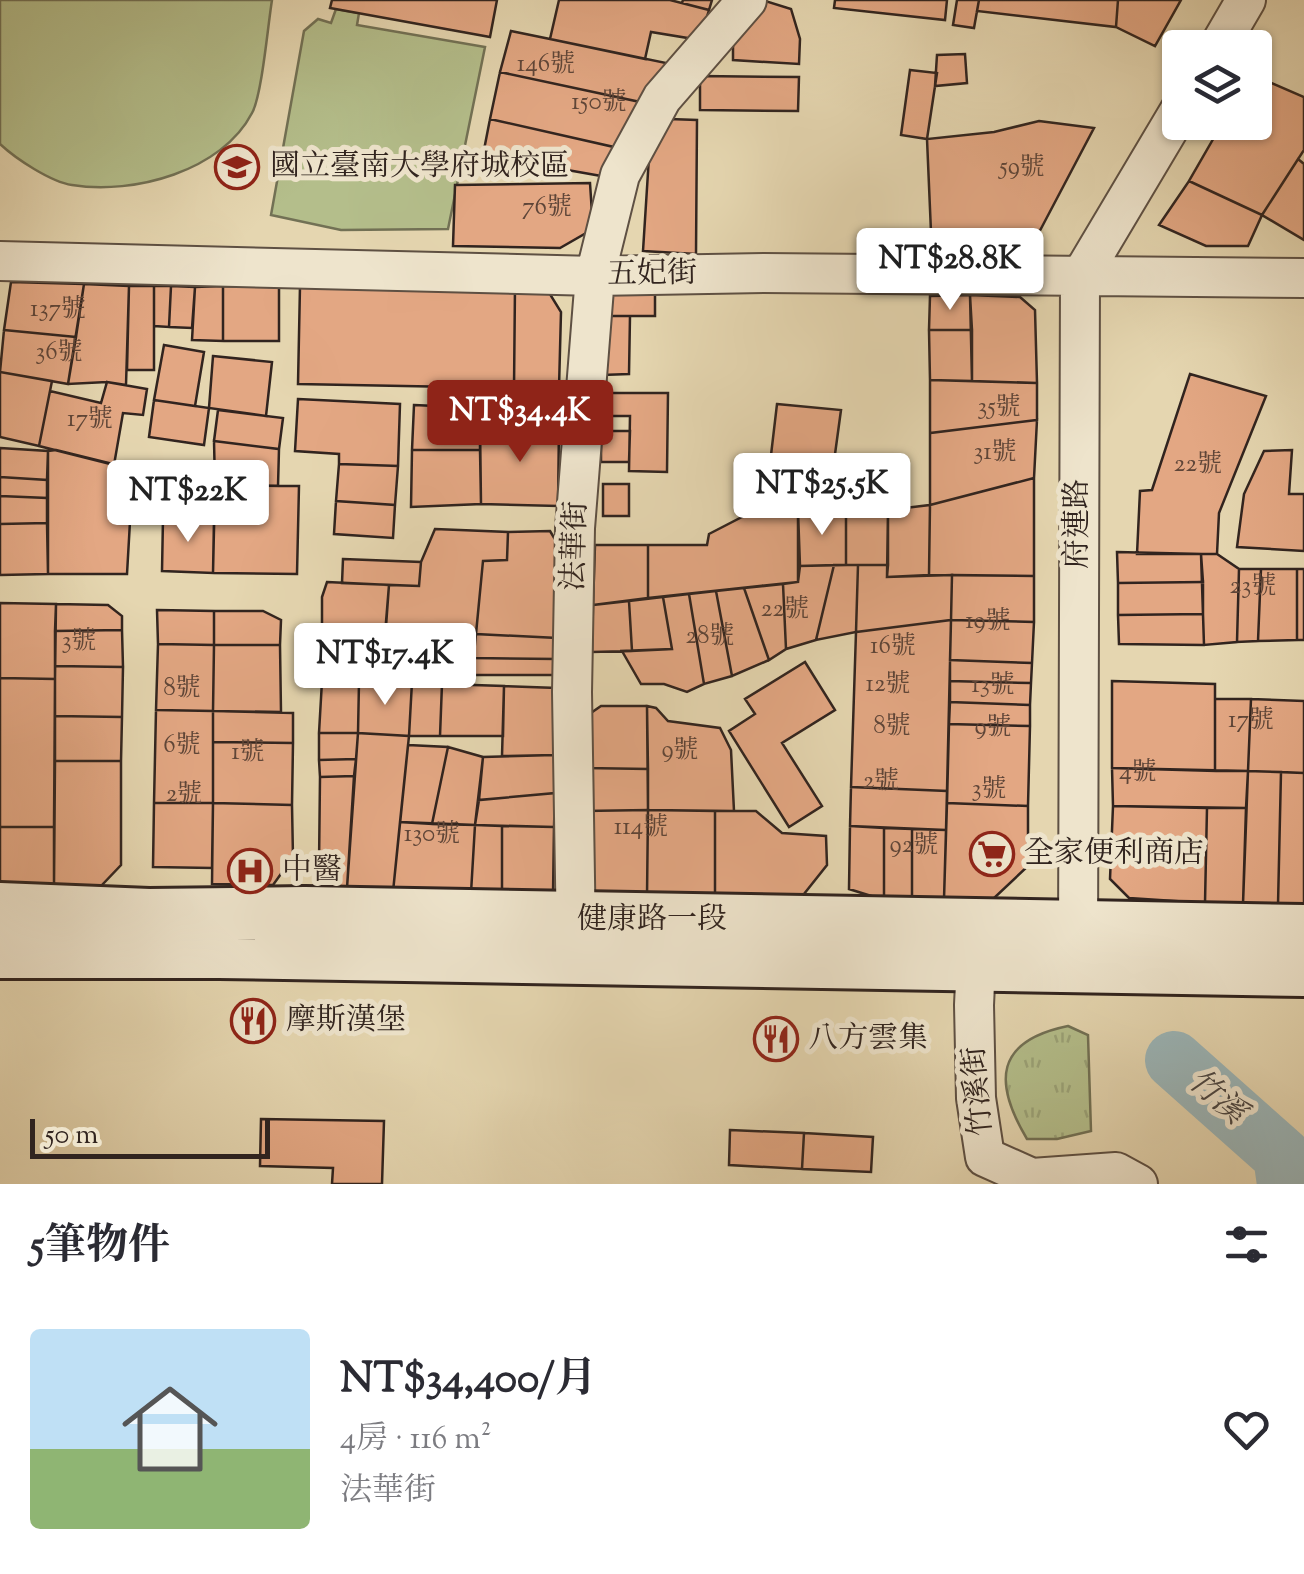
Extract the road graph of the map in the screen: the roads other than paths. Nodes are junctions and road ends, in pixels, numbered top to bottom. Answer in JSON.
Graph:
{"nodes":[{"id":1,"x":747,"y":0,"type":"edge"},
{"id":2,"x":1246,"y":0,"type":"edge"},
{"id":3,"x":1228,"y":30,"type":"edge"},
{"id":4,"x":1162,"y":140,"type":"edge"},
{"id":5,"x":0,"y":261,"type":"edge"},
{"id":6,"x":595,"y":276,"type":"junction"},
{"id":7,"x":1080,"y":278,"type":"junction"},
{"id":8,"x":1304,"y":278,"type":"edge"},
{"id":9,"x":0,"y":910,"type":"edge"},
{"id":10,"x":1304,"y":931,"type":"edge"},
{"id":11,"x":576,"y":938,"type":"junction"},
{"id":12,"x":977,"y":944,"type":"junction"},
{"id":13,"x":1078,"y":946,"type":"junction"},
{"id":14,"x":0,"y":952,"type":"edge"},
{"id":15,"x":1304,"y":970,"type":"edge"},
{"id":16,"x":1138,"y":1184,"type":"edge"}],
"edges":[{"from":1,"to":6,"type":"street","name":"法華街"},
{"from":2,"to":3,"type":"street"},
{"from":4,"to":7,"type":"street"},
{"from":5,"to":6,"type":"street","name":"五妃街"},
{"from":6,"to":7,"type":"street","name":"五妃街"},
{"from":6,"to":11,"type":"street","name":"法華街"},
{"from":7,"to":8,"type":"street","name":"五妃街"},
{"from":7,"to":13,"type":"street","name":"府連路"},
{"from":9,"to":11,"type":"street","name":"健康路一段"},
{"from":10,"to":13,"type":"street","name":"健康路一段"},
{"from":11,"to":12,"type":"street","name":"健康路一段"},
{"from":11,"to":14,"type":"street","name":"健康路一段"},
{"from":12,"to":13,"type":"street","name":"健康路一段"},
{"from":12,"to":16,"type":"street","name":"竹溪街"},
{"from":13,"to":15,"type":"street","name":"健康路一段"}]}
